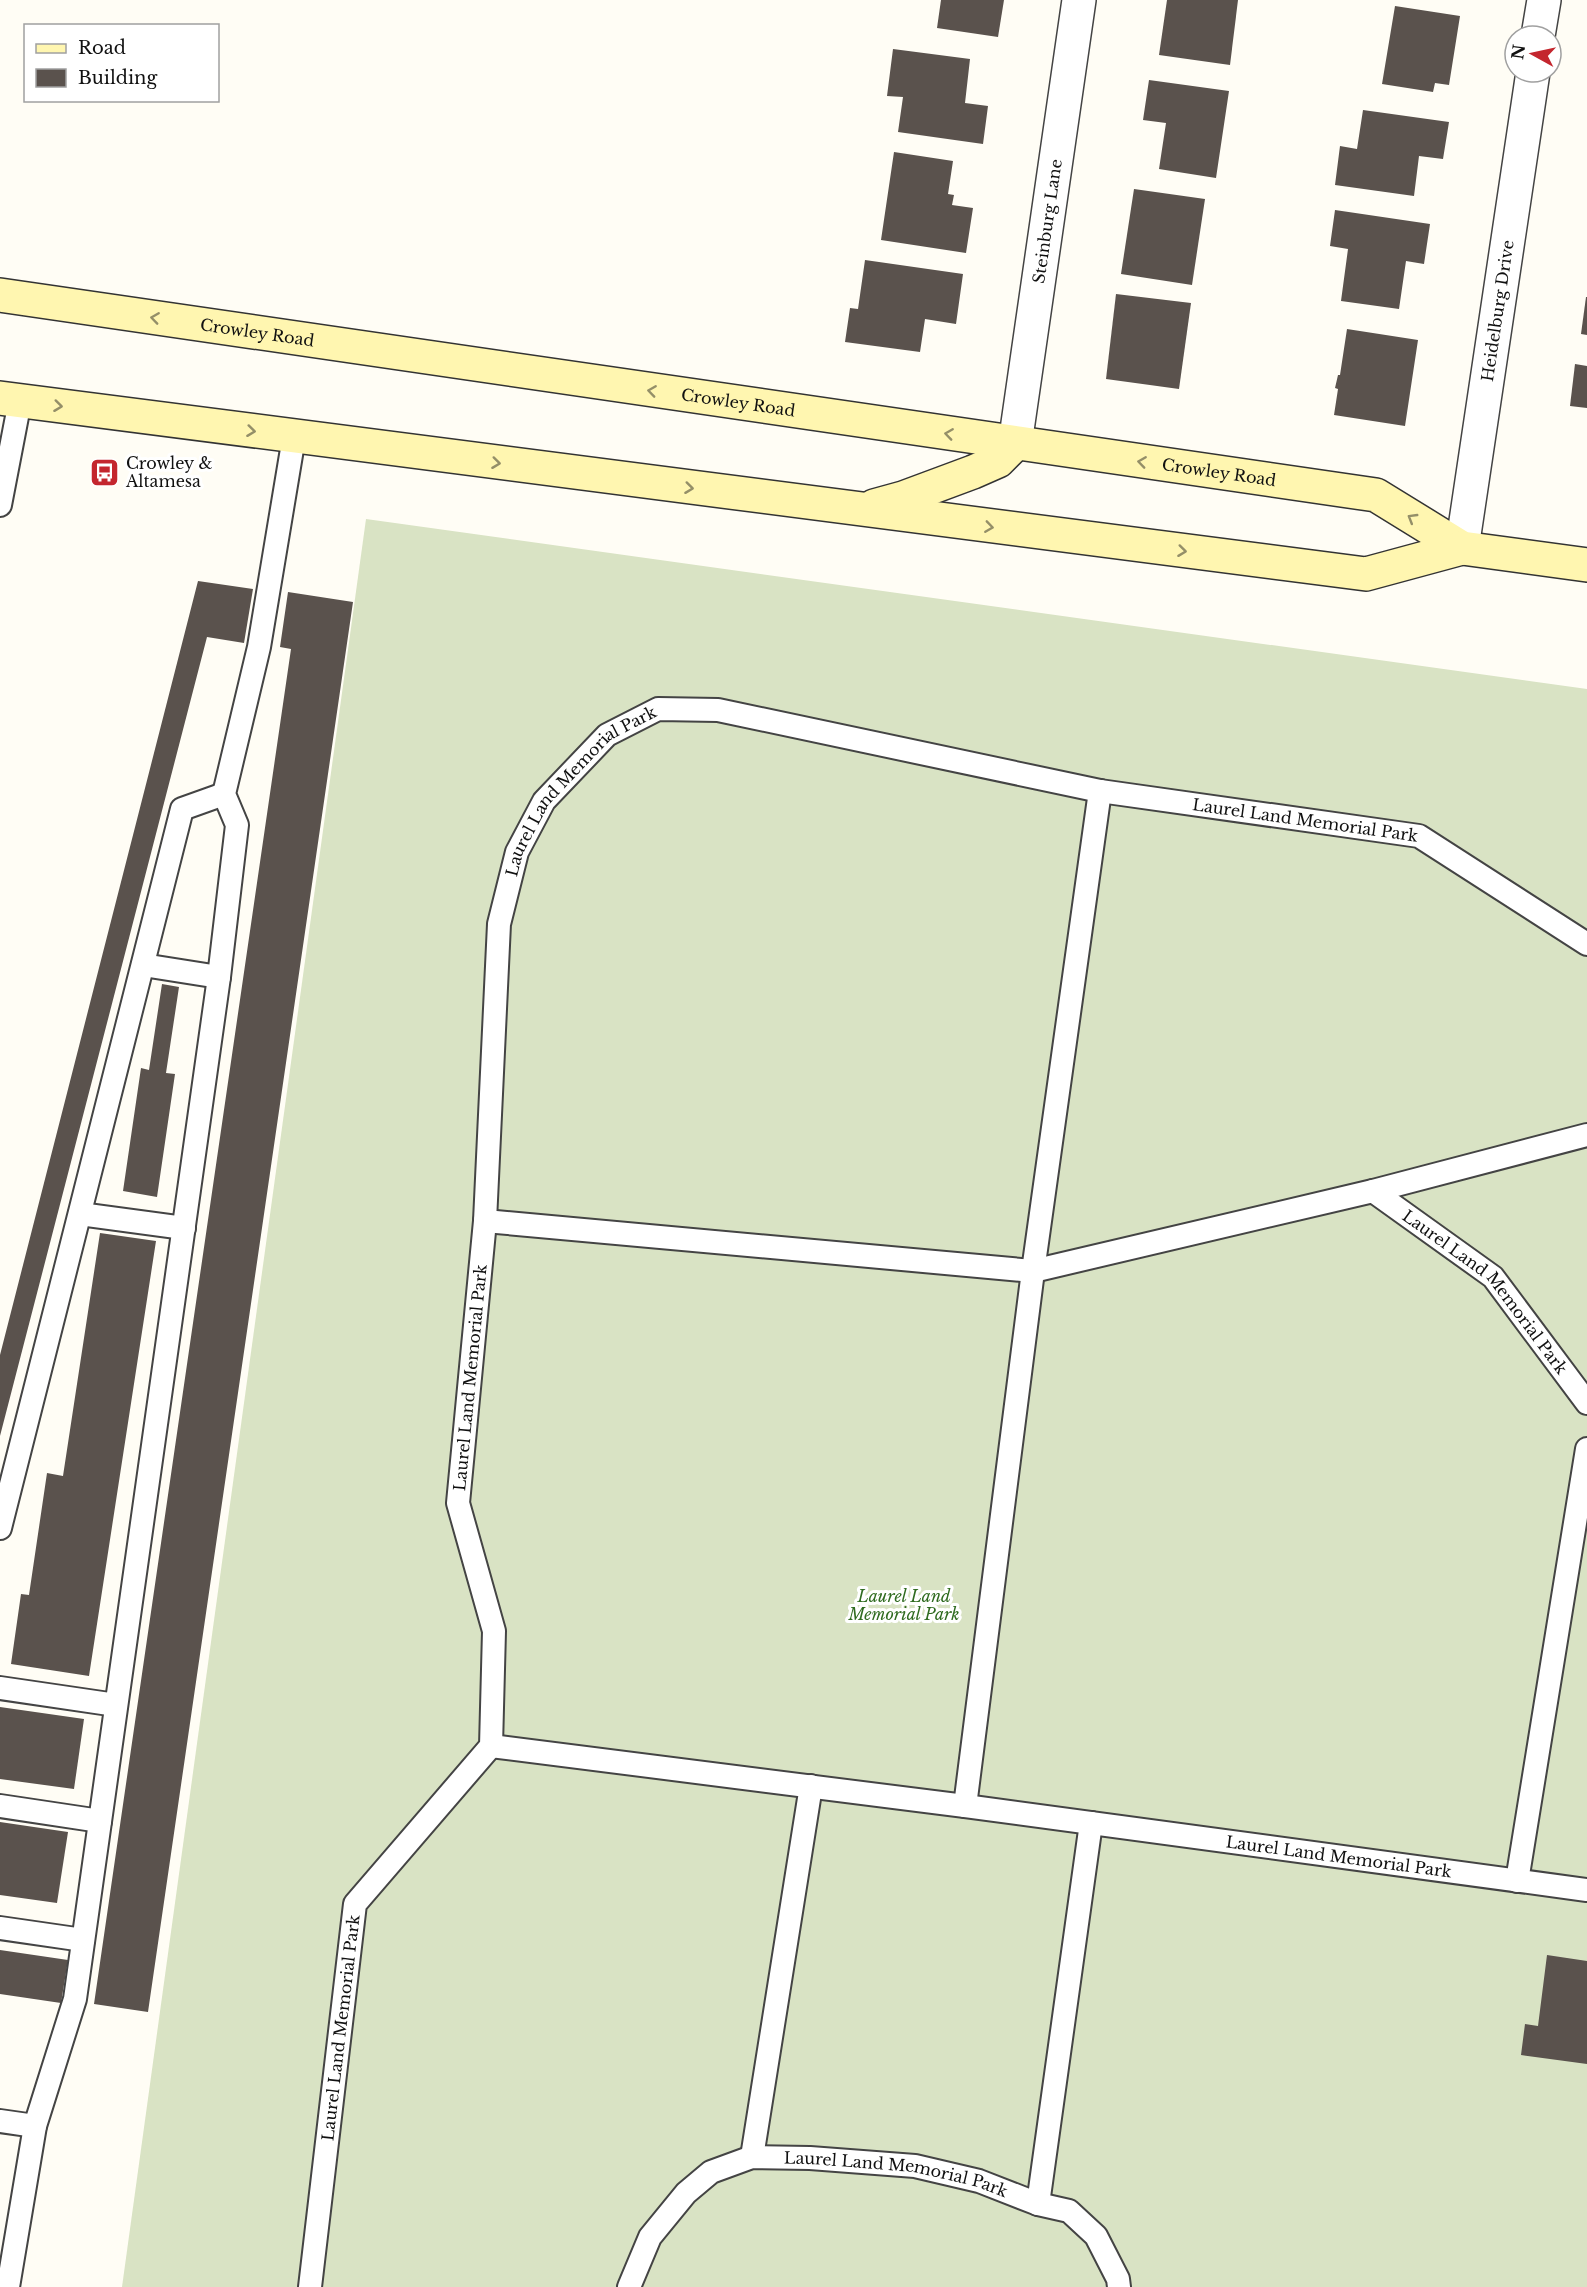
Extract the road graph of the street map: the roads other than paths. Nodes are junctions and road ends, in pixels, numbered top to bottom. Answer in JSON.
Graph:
{"nodes":[{"id":1,"x":1079,"y":0,"type":"edge"},
{"id":2,"x":1544,"y":0,"type":"edge"},
{"id":3,"x":1541,"y":24,"type":"edge"},
{"id":4,"x":1531,"y":84,"type":"edge"},
{"id":5,"x":0,"y":295,"type":"edge"},
{"id":6,"x":10,"y":400,"type":"edge"},
{"id":7,"x":294,"y":437,"type":"junction"},
{"id":8,"x":1016,"y":444,"type":"junction"},
{"id":9,"x":2,"y":482,"type":"edge"},
{"id":10,"x":0,"y":506,"type":"edge"},
{"id":11,"x":858,"y":510,"type":"junction"},
{"id":12,"x":1462,"y":548,"type":"junction"},
{"id":13,"x":1587,"y":565,"type":"edge"},
{"id":14,"x":1100,"y":791,"type":"junction"},
{"id":15,"x":224,"y":794,"type":"junction"},
{"id":16,"x":1587,"y":944,"type":"edge"},
{"id":17,"x":143,"y":965,"type":"junction"},
{"id":18,"x":219,"y":977,"type":"junction"},
{"id":19,"x":1587,"y":1135,"type":"edge"},
{"id":20,"x":1373,"y":1191,"type":"junction"},
{"id":21,"x":80,"y":1214,"type":"junction"},
{"id":22,"x":485,"y":1221,"type":"junction"},
{"id":23,"x":184,"y":1228,"type":"junction"},
{"id":24,"x":1033,"y":1271,"type":"junction"},
{"id":25,"x":1587,"y":1403,"type":"edge"},
{"id":26,"x":1587,"y":1449,"type":"edge"},
{"id":27,"x":0,"y":1528,"type":"edge"},
{"id":28,"x":0,"y":1688,"type":"edge"},
{"id":29,"x":116,"y":1705,"type":"junction"},
{"id":30,"x":491,"y":1746,"type":"junction"},
{"id":31,"x":811,"y":1786,"type":"junction"},
{"id":32,"x":0,"y":1806,"type":"edge"},
{"id":33,"x":964,"y":1806,"type":"junction"},
{"id":34,"x":100,"y":1821,"type":"junction"},
{"id":35,"x":1091,"y":1823,"type":"junction"},
{"id":36,"x":1517,"y":1881,"type":"junction"},
{"id":37,"x":1587,"y":1890,"type":"edge"},
{"id":38,"x":0,"y":1928,"type":"edge"},
{"id":39,"x":83,"y":1940,"type":"junction"},
{"id":40,"x":0,"y":2121,"type":"edge"},
{"id":41,"x":35,"y":2126,"type":"junction"},
{"id":42,"x":752,"y":2157,"type":"junction"},
{"id":43,"x":1038,"y":2204,"type":"junction"},
{"id":44,"x":8,"y":2287,"type":"edge"},
{"id":45,"x":310,"y":2287,"type":"edge"},
{"id":46,"x":629,"y":2287,"type":"edge"},
{"id":47,"x":1119,"y":2287,"type":"edge"}],
"edges":[{"from":1,"to":8,"type":"street","name":"Steinburg Lane"},
{"from":2,"to":3,"type":"street"},
{"from":4,"to":12,"type":"street","name":"Heidelburg Drive"},
{"from":8,"to":5,"type":"main road","name":"Crowley Road","one_way":true},
{"from":6,"to":7,"type":"main road","name":"Crowley Road","one_way":true},
{"from":6,"to":9,"type":"lane"},
{"from":7,"to":11,"type":"main road","name":"Crowley Road","one_way":true},
{"from":7,"to":15,"type":"lane"},
{"from":8,"to":11,"type":"main road"},
{"from":12,"to":8,"type":"main road","name":"Crowley Road","one_way":true},
{"from":9,"to":10,"type":"lane"},
{"from":11,"to":12,"type":"main road","name":"Crowley Road","one_way":true},
{"from":12,"to":13,"type":"main road","name":"Crowley Road"},
{"from":14,"to":16,"type":"lane","name":"Laurel Land Memorial Park"},
{"from":14,"to":22,"type":"lane","name":"Laurel Land Memorial Park"},
{"from":14,"to":24,"type":"lane"},
{"from":15,"to":17,"type":"lane"},
{"from":15,"to":18,"type":"lane"},
{"from":17,"to":18,"type":"lane"},
{"from":17,"to":21,"type":"lane"},
{"from":18,"to":23,"type":"lane"},
{"from":19,"to":20,"type":"lane","name":"Laurel Land Memorial Park"},
{"from":20,"to":24,"type":"lane","name":"Laurel Land Memorial Park"},
{"from":20,"to":25,"type":"lane","name":"Laurel Land Memorial Park"},
{"from":21,"to":23,"type":"lane"},
{"from":21,"to":27,"type":"lane"},
{"from":22,"to":24,"type":"lane","name":"Laurel Land Memorial Park"},
{"from":22,"to":30,"type":"lane","name":"Laurel Land Memorial Park"},
{"from":23,"to":29,"type":"lane"},
{"from":24,"to":33,"type":"lane"},
{"from":26,"to":36,"type":"lane"},
{"from":28,"to":29,"type":"lane"},
{"from":29,"to":34,"type":"lane"},
{"from":30,"to":31,"type":"lane","name":"Laurel Land Memorial Park"},
{"from":30,"to":45,"type":"lane","name":"Laurel Land Memorial Park"},
{"from":31,"to":33,"type":"lane","name":"Laurel Land Memorial Park"},
{"from":31,"to":42,"type":"lane"},
{"from":32,"to":34,"type":"lane"},
{"from":33,"to":35,"type":"lane","name":"Laurel Land Memorial Park"},
{"from":34,"to":39,"type":"lane"},
{"from":35,"to":36,"type":"lane","name":"Laurel Land Memorial Park"},
{"from":35,"to":43,"type":"lane"},
{"from":36,"to":37,"type":"lane","name":"Laurel Land Memorial Park"},
{"from":38,"to":39,"type":"lane"},
{"from":39,"to":41,"type":"lane"},
{"from":40,"to":41,"type":"lane"},
{"from":41,"to":44,"type":"lane"},
{"from":42,"to":43,"type":"lane","name":"Laurel Land Memorial Park"},
{"from":42,"to":46,"type":"lane","name":"Laurel Land Memorial Park"},
{"from":43,"to":47,"type":"lane","name":"Laurel Land Memorial Park"}]}
